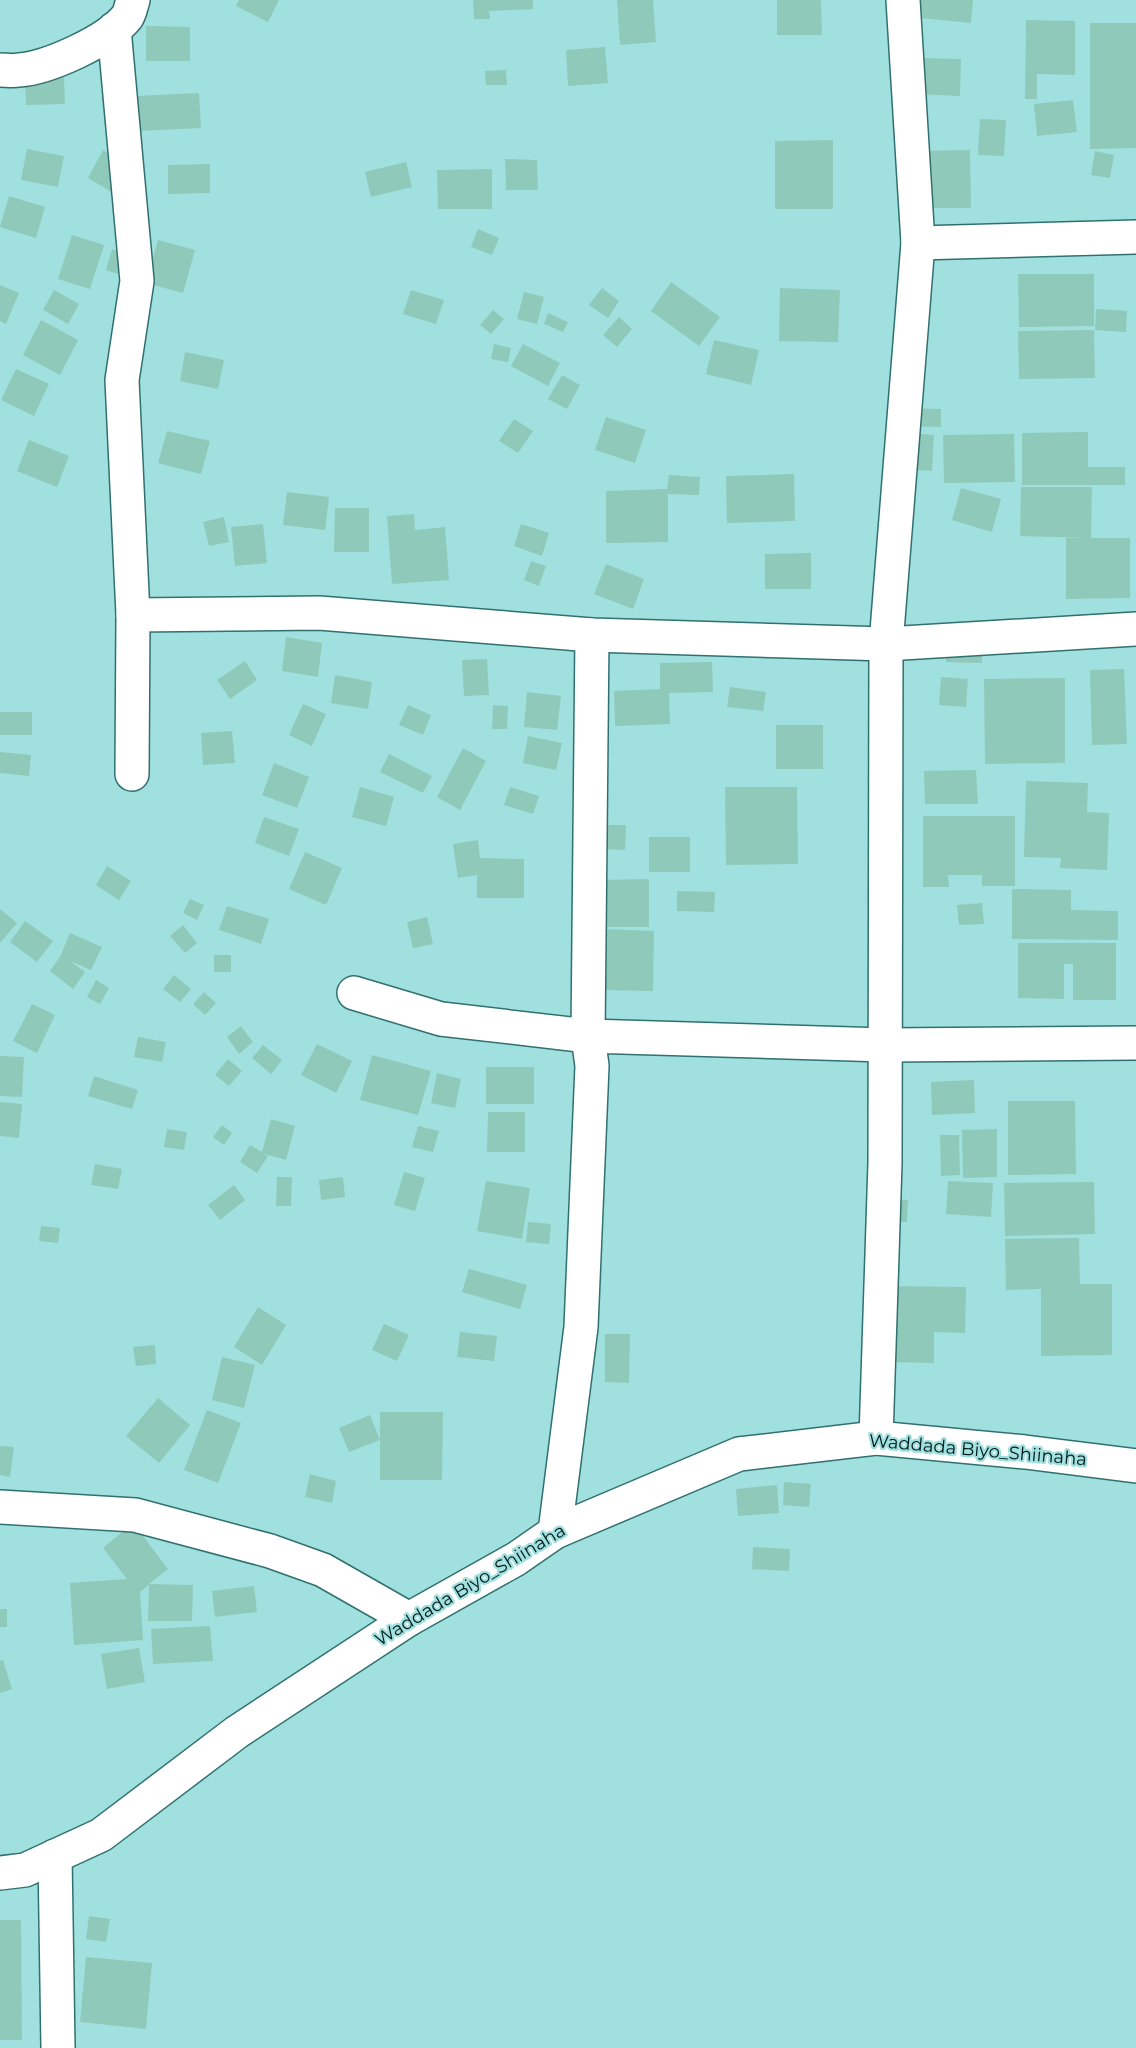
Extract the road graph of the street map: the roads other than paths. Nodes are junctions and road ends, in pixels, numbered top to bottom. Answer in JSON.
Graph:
{"nodes":[{"id":1,"x":133,"y":0,"type":"edge"},
{"id":2,"x":903,"y":0,"type":"edge"},
{"id":3,"x":114,"y":29,"type":"junction"},
{"id":4,"x":0,"y":70,"type":"edge"},
{"id":5,"x":1136,"y":237,"type":"edge"},
{"id":6,"x":918,"y":243,"type":"junction"},
{"id":7,"x":133,"y":615,"type":"junction"},
{"id":8,"x":1136,"y":629,"type":"edge"},
{"id":9,"x":592,"y":635,"type":"junction"},
{"id":10,"x":886,"y":644,"type":"junction"},
{"id":11,"x":132,"y":774,"type":"dead end"},
{"id":12,"x":354,"y":993,"type":"dead end"},
{"id":13,"x":588,"y":1036,"type":"junction"},
{"id":14,"x":1136,"y":1043,"type":"edge"},
{"id":15,"x":885,"y":1045,"type":"junction"},
{"id":16,"x":876,"y":1438,"type":"junction"},
{"id":17,"x":1136,"y":1466,"type":"edge"},
{"id":18,"x":0,"y":1507,"type":"edge"},
{"id":19,"x":555,"y":1532,"type":"junction"},
{"id":20,"x":409,"y":1619,"type":"junction"},
{"id":21,"x":55,"y":1856,"type":"junction"},
{"id":22,"x":0,"y":1873,"type":"edge"},
{"id":23,"x":58,"y":2048,"type":"edge"}],
"edges":[{"from":1,"to":3,"type":"street"},
{"from":2,"to":6,"type":"street"},
{"from":3,"to":4,"type":"street"},
{"from":3,"to":7,"type":"street"},
{"from":5,"to":6,"type":"street"},
{"from":6,"to":10,"type":"street"},
{"from":7,"to":9,"type":"street"},
{"from":7,"to":11,"type":"street"},
{"from":8,"to":10,"type":"street"},
{"from":9,"to":10,"type":"street"},
{"from":9,"to":13,"type":"street"},
{"from":10,"to":15,"type":"street"},
{"from":12,"to":13,"type":"street"},
{"from":13,"to":15,"type":"street"},
{"from":13,"to":19,"type":"street"},
{"from":14,"to":15,"type":"street"},
{"from":15,"to":16,"type":"street"},
{"from":16,"to":17,"type":"street","name":"Waddada Biyo_Shiinaha"},
{"from":16,"to":19,"type":"street","name":"Waddada Biyo_Shiinaha"},
{"from":18,"to":20,"type":"street"},
{"from":19,"to":20,"type":"street","name":"Waddada Biyo_Shiinaha"},
{"from":20,"to":21,"type":"street","name":"Waddada Biyo_Shiinaha"},
{"from":21,"to":22,"type":"street","name":"Waddada Biyo_Shiinaha"},
{"from":21,"to":23,"type":"street"}]}
